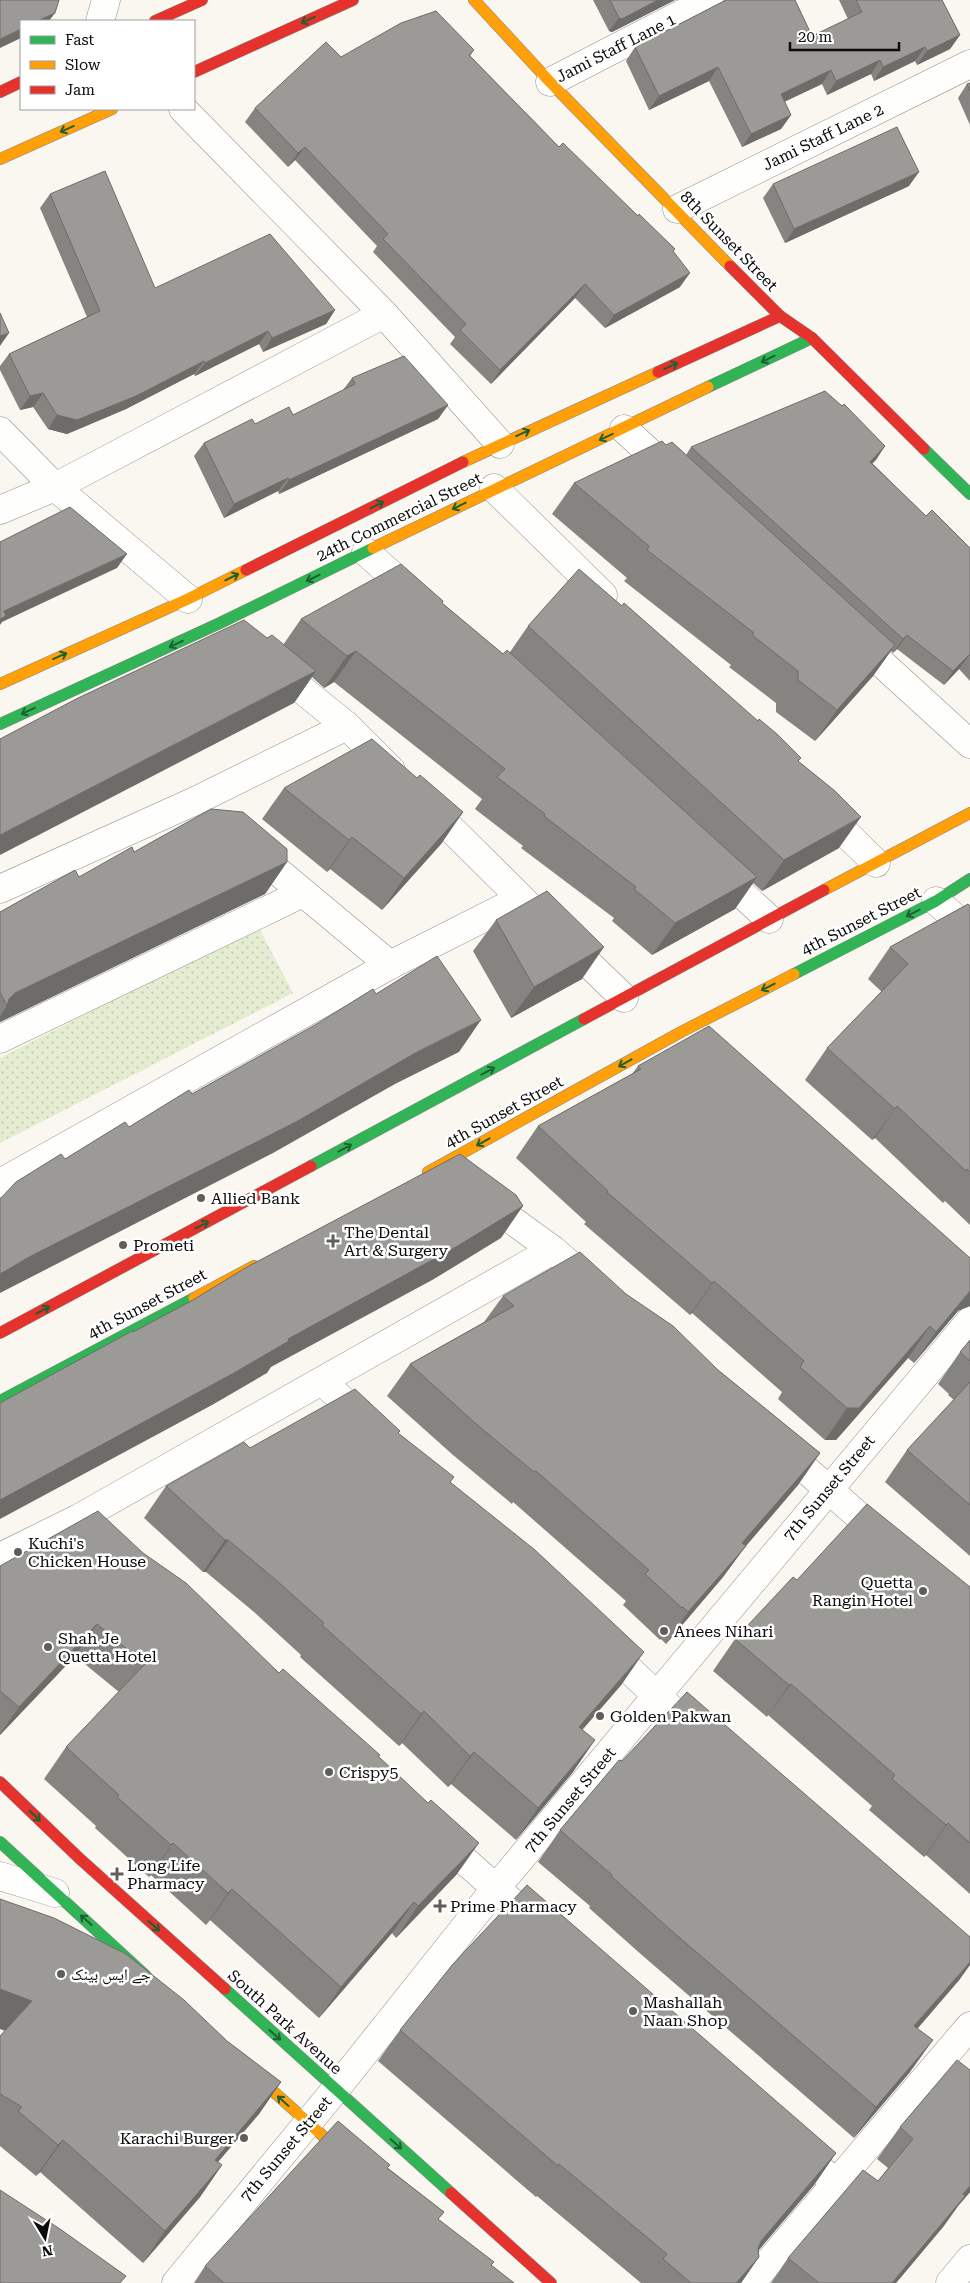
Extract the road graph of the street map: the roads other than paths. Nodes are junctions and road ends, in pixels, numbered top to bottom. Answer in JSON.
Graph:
{"nodes":[{"id":1,"x":106,"y":0,"type":"edge"},
{"id":2,"x":202,"y":0,"type":"edge"},
{"id":3,"x":353,"y":0,"type":"edge"},
{"id":4,"x":474,"y":0,"type":"edge"},
{"id":5,"x":710,"y":0,"type":"edge"},
{"id":6,"x":100,"y":20,"type":"edge"},
{"id":7,"x":157,"y":20,"type":"edge"},
{"id":8,"x":970,"y":64,"type":"edge"},
{"id":9,"x":195,"y":72,"type":"edge"},
{"id":10,"x":20,"y":82,"type":"edge"},
{"id":11,"x":550,"y":82,"type":"junction"},
{"id":12,"x":0,"y":92,"type":"edge"},
{"id":13,"x":110,"y":110,"type":"edge"},
{"id":14,"x":184,"y":110,"type":"edge"},
{"id":15,"x":0,"y":159,"type":"edge"},
{"id":16,"x":676,"y":209,"type":"junction"},
{"id":17,"x":384,"y":314,"type":"junction"},
{"id":18,"x":780,"y":316,"type":"junction"},
{"id":19,"x":812,"y":338,"type":"junction"},
{"id":20,"x":624,"y":429,"type":"junction"},
{"id":21,"x":0,"y":431,"type":"edge"},
{"id":22,"x":500,"y":444,"type":"junction"},
{"id":23,"x":55,"y":487,"type":"junction"},
{"id":24,"x":494,"y":488,"type":"junction"},
{"id":25,"x":690,"y":489,"type":"edge"},
{"id":26,"x":970,"y":494,"type":"edge"},
{"id":27,"x":0,"y":510,"type":"edge"},
{"id":28,"x":366,"y":552,"type":"junction"},
{"id":29,"x":188,"y":599,"type":"junction"},
{"id":30,"x":432,"y":612,"type":"edge"},
{"id":31,"x":621,"y":613,"type":"edge"},
{"id":32,"x":220,"y":623,"type":"junction"},
{"id":33,"x":837,"y":623,"type":"edge"},
{"id":34,"x":0,"y":684,"type":"edge"},
{"id":35,"x":0,"y":724,"type":"edge"},
{"id":36,"x":346,"y":726,"type":"junction"},
{"id":37,"x":970,"y":744,"type":"edge"},
{"id":38,"x":805,"y":793,"type":"edge"},
{"id":39,"x":195,"y":801,"type":"junction"},
{"id":40,"x":970,"y":813,"type":"edge"},
{"id":41,"x":696,"y":852,"type":"edge"},
{"id":42,"x":876,"y":863,"type":"junction"},
{"id":43,"x":970,"y":879,"type":"edge"},
{"id":44,"x":0,"y":889,"type":"edge"},
{"id":45,"x":303,"y":893,"type":"junction"},
{"id":46,"x":522,"y":899,"type":"junction"},
{"id":47,"x":936,"y":901,"type":"junction"},
{"id":48,"x":769,"y":918,"type":"junction"},
{"id":49,"x":970,"y":931,"type":"edge"},
{"id":50,"x":390,"y":965,"type":"junction"},
{"id":51,"x":624,"y":998,"type":"junction"},
{"id":52,"x":680,"y":1032,"type":"junction"},
{"id":53,"x":0,"y":1039,"type":"edge"},
{"id":54,"x":703,"y":1052,"type":"edge"},
{"id":55,"x":430,"y":1171,"type":"joint"},
{"id":56,"x":0,"y":1183,"type":"edge"},
{"id":57,"x":553,"y":1250,"type":"junction"},
{"id":58,"x":264,"y":1260,"type":"edge"},
{"id":59,"x":613,"y":1302,"type":"edge"},
{"id":60,"x":970,"y":1321,"type":"edge"},
{"id":61,"x":0,"y":1333,"type":"edge"},
{"id":62,"x":323,"y":1382,"type":"junction"},
{"id":63,"x":0,"y":1401,"type":"edge"},
{"id":64,"x":761,"y":1431,"type":"edge"},
{"id":65,"x":389,"y":1444,"type":"edge"},
{"id":66,"x":828,"y":1489,"type":"junction"},
{"id":67,"x":79,"y":1518,"type":"junction"},
{"id":68,"x":101,"y":1538,"type":"edge"},
{"id":69,"x":903,"y":1554,"type":"edge"},
{"id":70,"x":0,"y":1557,"type":"edge"},
{"id":71,"x":585,"y":1628,"type":"edge"},
{"id":72,"x":658,"y":1697,"type":"junction"},
{"id":73,"x":688,"y":1722,"type":"edge"},
{"id":74,"x":0,"y":1782,"type":"edge"},
{"id":75,"x":422,"y":1822,"type":"edge"},
{"id":76,"x":0,"y":1842,"type":"edge"},
{"id":77,"x":0,"y":1876,"type":"edge"},
{"id":78,"x":496,"y":1888,"type":"junction"},
{"id":79,"x":55,"y":1892,"type":"junction"},
{"id":80,"x":563,"y":1946,"type":"edge"},
{"id":81,"x":156,"y":1984,"type":"edge"},
{"id":82,"x":970,"y":2026,"type":"edge"},
{"id":83,"x":235,"y":2057,"type":"edge"},
{"id":84,"x":335,"y":2090,"type":"junction"},
{"id":85,"x":307,"y":2123,"type":"junction"},
{"id":86,"x":778,"y":2132,"type":"edge"},
{"id":87,"x":359,"y":2168,"type":"edge"},
{"id":88,"x":837,"y":2184,"type":"junction"},
{"id":89,"x":970,"y":2259,"type":"edge"},
{"id":90,"x":176,"y":2283,"type":"edge"},
{"id":91,"x":551,"y":2283,"type":"edge"},
{"id":92,"x":751,"y":2283,"type":"edge"},
{"id":93,"x":950,"y":2283,"type":"edge"}],
"edges":[{"from":1,"to":6,"type":"street"},
{"from":2,"to":7,"type":"street"},
{"from":3,"to":9,"type":"street","one_way":true},
{"from":4,"to":11,"type":"street","name":"8th Sunset Street"},
{"from":5,"to":11,"type":"street","name":"Jami Staff Lane 1"},
{"from":8,"to":16,"type":"street","name":"Jami Staff Lane 2"},
{"from":10,"to":12,"type":"street"},
{"from":11,"to":16,"type":"street","name":"8th Sunset Street"},
{"from":13,"to":15,"type":"street","one_way":true},
{"from":14,"to":17,"type":"street"},
{"from":16,"to":18,"type":"street","name":"8th Sunset Street"},
{"from":17,"to":22,"type":"street"},
{"from":17,"to":23,"type":"street"},
{"from":18,"to":19,"type":"street","name":"8th Sunset Street"},
{"from":22,"to":18,"type":"street","name":"24th Commercial Street","one_way":true},
{"from":19,"to":20,"type":"street","name":"24th Commercial Street","one_way":true},
{"from":19,"to":26,"type":"street","name":"8th Sunset Street"},
{"from":20,"to":24,"type":"street","name":"24th Commercial Street","one_way":true},
{"from":20,"to":25,"type":"street"},
{"from":21,"to":23,"type":"street"},
{"from":29,"to":22,"type":"street","name":"24th Commercial Street","one_way":true},
{"from":23,"to":27,"type":"street"},
{"from":23,"to":29,"type":"street"},
{"from":24,"to":28,"type":"street","name":"24th Commercial Street","one_way":true},
{"from":24,"to":31,"type":"street"},
{"from":28,"to":30,"type":"street"},
{"from":28,"to":32,"type":"street","name":"24th Commercial Street","one_way":true},
{"from":34,"to":29,"type":"street","name":"24th Commercial Street","one_way":true},
{"from":32,"to":35,"type":"street","name":"24th Commercial Street","one_way":true},
{"from":32,"to":36,"type":"street"},
{"from":33,"to":37,"type":"street"},
{"from":36,"to":39,"type":"street"},
{"from":36,"to":46,"type":"street"},
{"from":38,"to":42,"type":"street"},
{"from":39,"to":44,"type":"street"},
{"from":39,"to":45,"type":"street"},
{"from":40,"to":42,"type":"street"},
{"from":41,"to":48,"type":"street"},
{"from":42,"to":48,"type":"street"},
{"from":43,"to":47,"type":"street","name":"4th Sunset Street"},
{"from":45,"to":50,"type":"street"},
{"from":45,"to":53,"type":"street"},
{"from":46,"to":50,"type":"street"},
{"from":46,"to":51,"type":"street"},
{"from":47,"to":49,"type":"street"},
{"from":47,"to":52,"type":"street","name":"4th Sunset Street","one_way":true},
{"from":48,"to":51,"type":"street"},
{"from":50,"to":56,"type":"street"},
{"from":61,"to":51,"type":"street","one_way":true},
{"from":52,"to":54,"type":"street"},
{"from":52,"to":55,"type":"street","name":"4th Sunset Street","one_way":true},
{"from":55,"to":57,"type":"street"},
{"from":57,"to":59,"type":"street"},
{"from":57,"to":62,"type":"street"},
{"from":58,"to":63,"type":"street","name":"4th Sunset Street"},
{"from":60,"to":66,"type":"street","name":"7th Sunset Street"},
{"from":62,"to":65,"type":"street"},
{"from":62,"to":67,"type":"street"},
{"from":64,"to":66,"type":"street"},
{"from":66,"to":69,"type":"street"},
{"from":66,"to":72,"type":"street","name":"7th Sunset Street"},
{"from":67,"to":68,"type":"street"},
{"from":67,"to":70,"type":"street"},
{"from":71,"to":72,"type":"street"},
{"from":72,"to":73,"type":"street"},
{"from":72,"to":78,"type":"street","name":"7th Sunset Street"},
{"from":74,"to":84,"type":"street","name":"South Park Avenue","one_way":true},
{"from":75,"to":78,"type":"street"},
{"from":76,"to":79,"type":"street"},
{"from":77,"to":79,"type":"street"},
{"from":78,"to":80,"type":"street"},
{"from":78,"to":84,"type":"street","name":"7th Sunset Street"},
{"from":81,"to":79,"type":"street","one_way":true},
{"from":82,"to":88,"type":"street"},
{"from":85,"to":83,"type":"street","one_way":true},
{"from":84,"to":85,"type":"street","name":"7th Sunset Street"},
{"from":84,"to":91,"type":"street","name":"South Park Avenue","one_way":true},
{"from":85,"to":87,"type":"street"},
{"from":85,"to":90,"type":"street","name":"7th Sunset Street"},
{"from":86,"to":88,"type":"street"},
{"from":88,"to":92,"type":"street"},
{"from":89,"to":93,"type":"street"}]}
